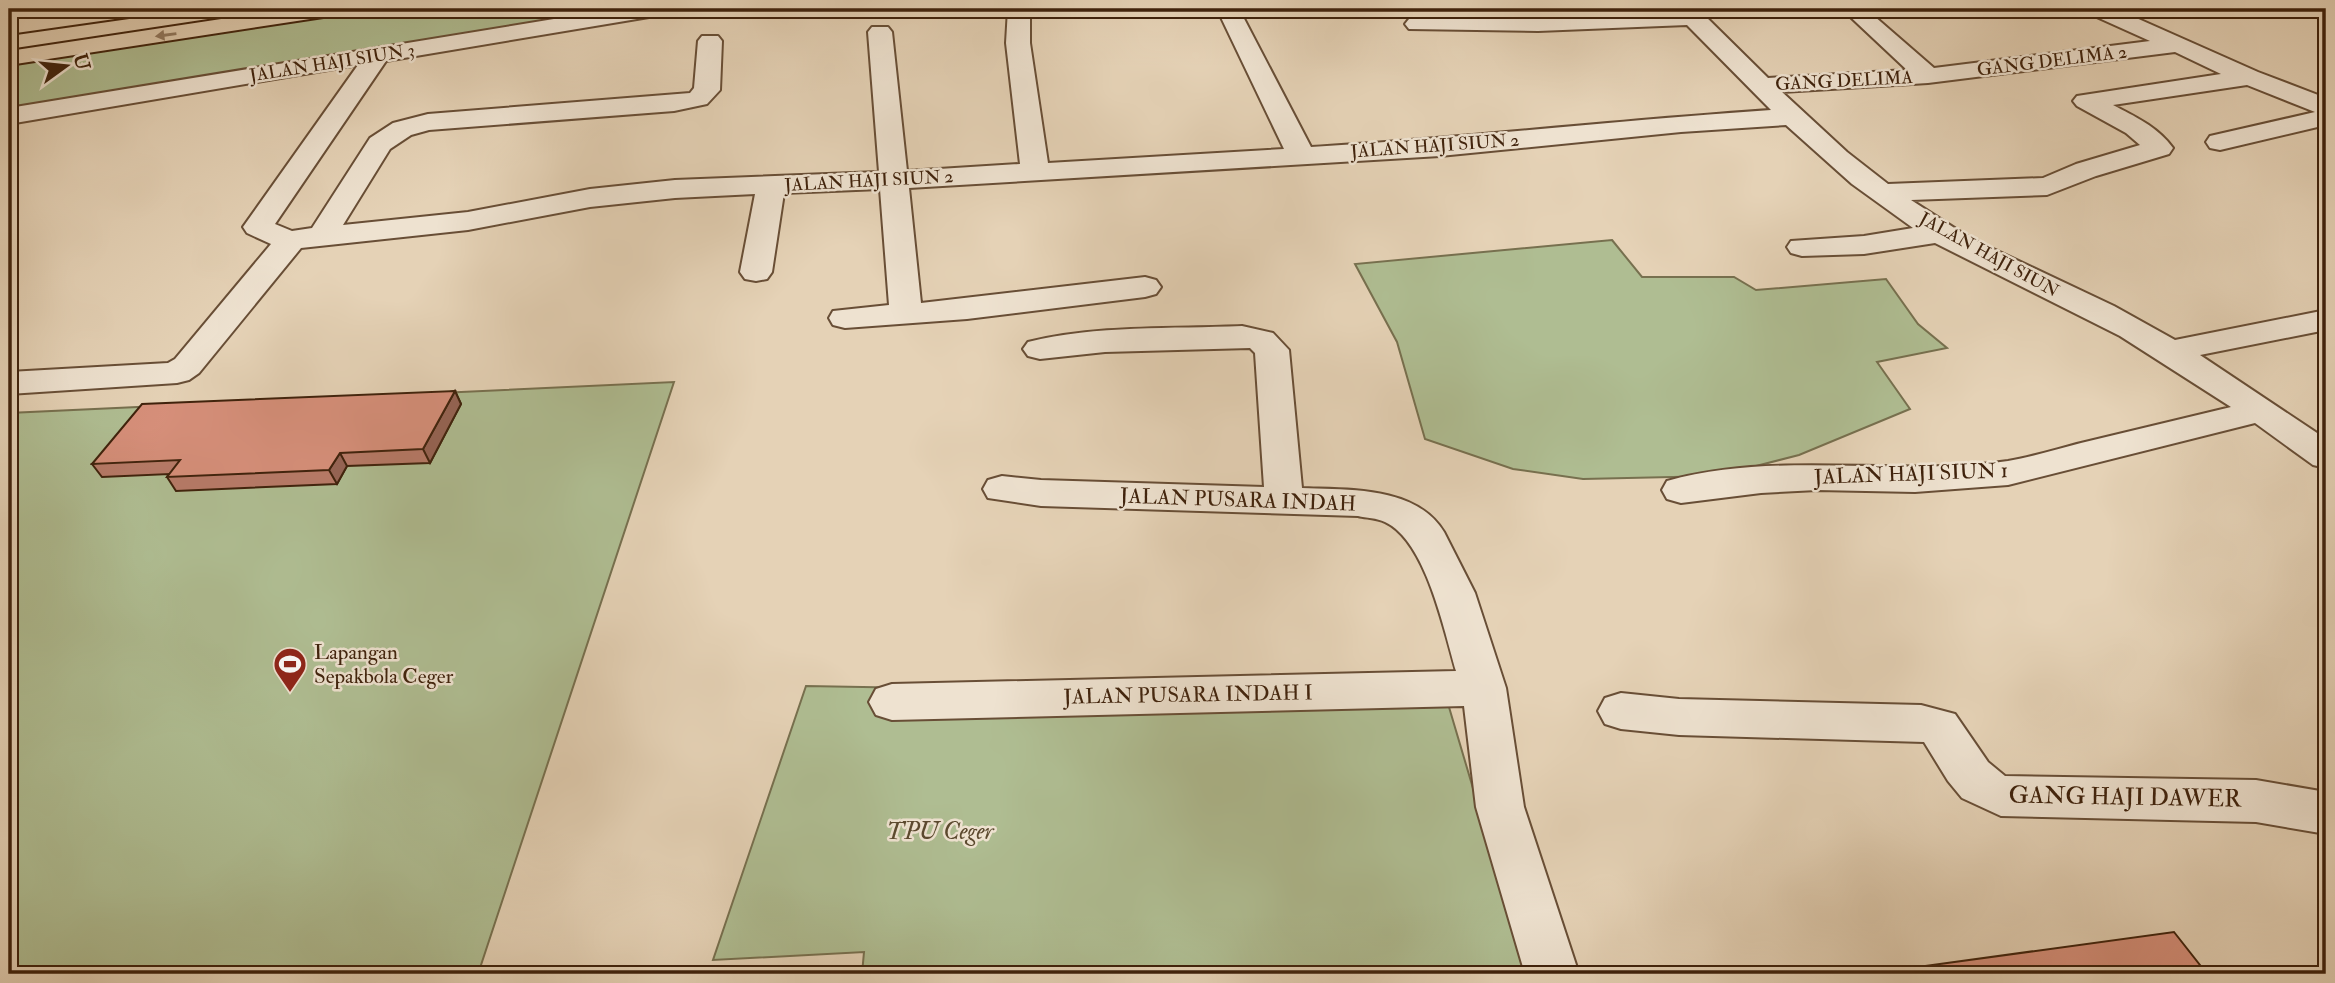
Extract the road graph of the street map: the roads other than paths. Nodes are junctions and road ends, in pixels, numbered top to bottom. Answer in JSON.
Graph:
{"nodes":[{"id":1,"x":136,"y":9,"type":"edge"},
{"id":2,"x":330,"y":9,"type":"edge"},
{"id":3,"x":655,"y":9,"type":"edge"},
{"id":4,"x":1020,"y":9,"type":"edge"},
{"id":5,"x":1228,"y":9,"type":"edge"},
{"id":6,"x":1853,"y":9,"type":"edge"},
{"id":7,"x":2098,"y":9,"type":"edge"},
{"id":8,"x":1689,"y":13,"type":"edge"},
{"id":9,"x":1534,"y":16,"type":"edge"},
{"id":10,"x":1417,"y":24,"type":"dead end"},
{"id":11,"x":9,"y":27,"type":"edge"},
{"id":12,"x":880,"y":32,"type":"dead end"},
{"id":13,"x":710,"y":41,"type":"dead end"},
{"id":14,"x":2176,"y":45,"type":"junction"},
{"id":15,"x":378,"y":55,"type":"junction"},
{"id":16,"x":9,"y":58,"type":"edge"},
{"id":17,"x":1928,"y":76,"type":"junction"},
{"id":18,"x":2249,"y":77,"type":"junction"},
{"id":19,"x":1761,"y":86,"type":"junction"},
{"id":20,"x":2326,"y":107,"type":"edge"},
{"id":21,"x":9,"y":116,"type":"edge"},
{"id":22,"x":1792,"y":117,"type":"junction"},
{"id":23,"x":2326,"y":117,"type":"edge"},
{"id":24,"x":2220,"y":142,"type":"dead end"},
{"id":25,"x":1301,"y":155,"type":"junction"},
{"id":26,"x":1035,"y":171,"type":"junction"},
{"id":27,"x":895,"y":180,"type":"junction"},
{"id":28,"x":771,"y":186,"type":"junction"},
{"id":29,"x":1883,"y":193,"type":"junction"},
{"id":30,"x":1941,"y":233,"type":"junction"},
{"id":31,"x":320,"y":237,"type":"junction"},
{"id":32,"x":290,"y":241,"type":"junction"},
{"id":33,"x":1802,"y":247,"type":"dead end"},
{"id":34,"x":757,"y":272,"type":"dead end"},
{"id":35,"x":1144,"y":287,"type":"dead end"},
{"id":36,"x":906,"y":312,"type":"junction"},
{"id":37,"x":845,"y":318,"type":"dead end"},
{"id":38,"x":2326,"y":320,"type":"edge"},
{"id":39,"x":1040,"y":349,"type":"dead end"},
{"id":40,"x":2169,"y":351,"type":"junction"},
{"id":41,"x":9,"y":383,"type":"edge"},
{"id":42,"x":2260,"y":411,"type":"junction"},
{"id":43,"x":2326,"y":456,"type":"edge"},
{"id":44,"x":1002,"y":489,"type":"dead end"},
{"id":45,"x":1681,"y":490,"type":"dead end"},
{"id":46,"x":1284,"y":500,"type":"junction"},
{"id":47,"x":1484,"y":688,"type":"junction"},
{"id":48,"x":892,"y":702,"type":"dead end"},
{"id":49,"x":1621,"y":711,"type":"dead end"},
{"id":50,"x":2326,"y":813,"type":"edge"},
{"id":51,"x":1552,"y":974,"type":"edge"}],
"edges":[{"from":1,"to":11,"type":"highway"},
{"from":2,"to":16,"type":"highway","one_way":true},
{"from":3,"to":15,"type":"street","name":"JALAN HAJI SIUN 3"},
{"from":4,"to":26,"type":"street"},
{"from":5,"to":25,"type":"street"},
{"from":6,"to":17,"type":"street"},
{"from":7,"to":14,"type":"street"},
{"from":8,"to":9,"type":"street"},
{"from":8,"to":19,"type":"street","name":"JALAN HAJI SIUN"},
{"from":9,"to":10,"type":"street"},
{"from":12,"to":27,"type":"street"},
{"from":13,"to":31,"type":"street"},
{"from":14,"to":17,"type":"street","name":"GANG DELIMA 2"},
{"from":14,"to":18,"type":"street"},
{"from":15,"to":21,"type":"street","name":"JALAN HAJI SIUN 3"},
{"from":15,"to":32,"type":"street"},
{"from":17,"to":19,"type":"street","name":"GANG DELIMA"},
{"from":18,"to":20,"type":"street"},
{"from":18,"to":29,"type":"street"},
{"from":19,"to":22,"type":"street","name":"JALAN HAJI SIUN"},
{"from":22,"to":25,"type":"street","name":"JALAN HAJI SIUN 2"},
{"from":22,"to":29,"type":"street","name":"JALAN HAJI SIUN"},
{"from":23,"to":24,"type":"street"},
{"from":25,"to":26,"type":"street","name":"JALAN HAJI SIUN 2"},
{"from":26,"to":27,"type":"street","name":"JALAN HAJI SIUN 2"},
{"from":27,"to":28,"type":"street","name":"JALAN HAJI SIUN 2"},
{"from":27,"to":36,"type":"street"},
{"from":28,"to":31,"type":"street","name":"JALAN HAJI SIUN 2"},
{"from":28,"to":34,"type":"street"},
{"from":29,"to":30,"type":"street","name":"JALAN HAJI SIUN"},
{"from":30,"to":33,"type":"street"},
{"from":30,"to":40,"type":"street","name":"JALAN HAJI SIUN"},
{"from":31,"to":32,"type":"street","name":"JALAN HAJI SIUN 2"},
{"from":32,"to":41,"type":"street"},
{"from":35,"to":36,"type":"street"},
{"from":36,"to":37,"type":"street"},
{"from":38,"to":40,"type":"street"},
{"from":39,"to":46,"type":"street"},
{"from":40,"to":42,"type":"street","name":"JALAN HAJI SIUN"},
{"from":42,"to":43,"type":"street","name":"JALAN HAJI SIUN"},
{"from":42,"to":45,"type":"street","name":"JALAN HAJI SIUN 1"},
{"from":44,"to":46,"type":"street","name":"JALAN PUSARA INDAH"},
{"from":46,"to":47,"type":"street","name":"JALAN PUSARA INDAH"},
{"from":47,"to":48,"type":"street","name":"JALAN PUSARA INDAH I"},
{"from":47,"to":51,"type":"street","name":"JALAN PUSARA INDAH"},
{"from":49,"to":50,"type":"street","name":"GANG HAJI DAWER"}]}
